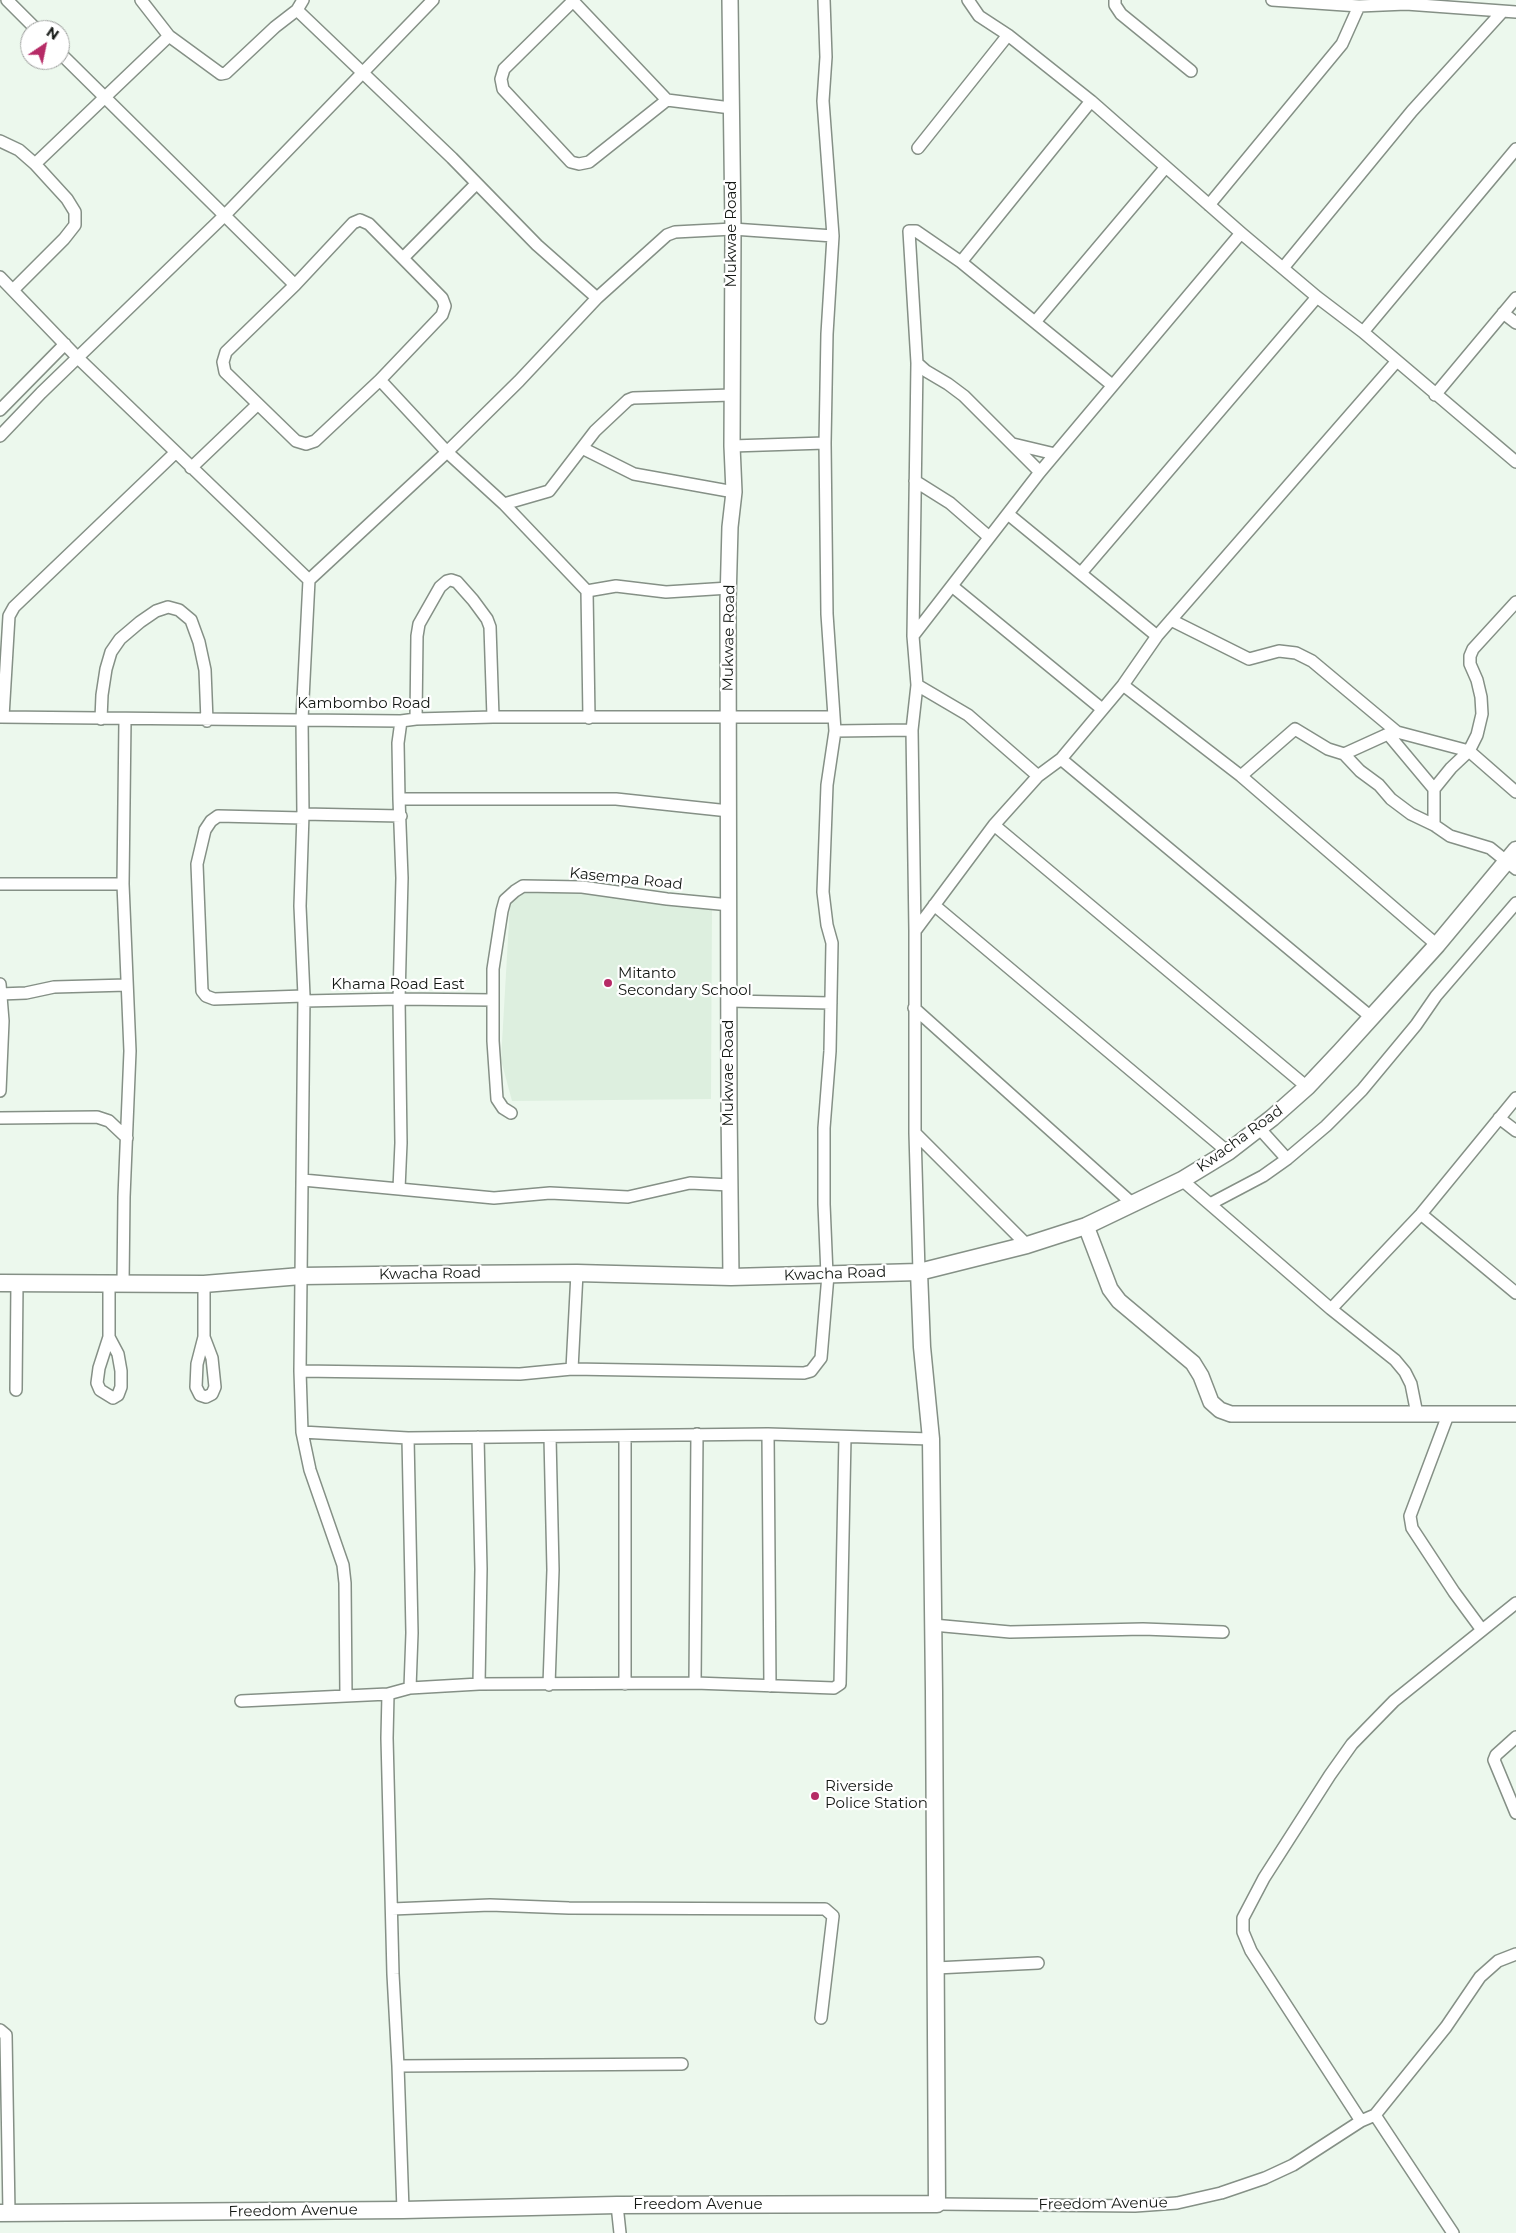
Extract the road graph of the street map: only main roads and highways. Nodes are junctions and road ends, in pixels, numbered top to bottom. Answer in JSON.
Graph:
{"nodes":[{"id":1,"x":1513,"y":859,"type":"edge"},
{"id":2,"x":919,"y":1272,"type":"junction"},
{"id":3,"x":0,"y":1283,"type":"edge"},
{"id":4,"x":5,"y":2213,"type":"edge"}],
"edges":[{"from":1,"to":2,"type":"main road","name":"Kwacha Road"},
{"from":2,"to":3,"type":"main road","name":"Kwacha Road"},
{"from":2,"to":4,"type":"main road","name":"Freedom Avenue"}]}
